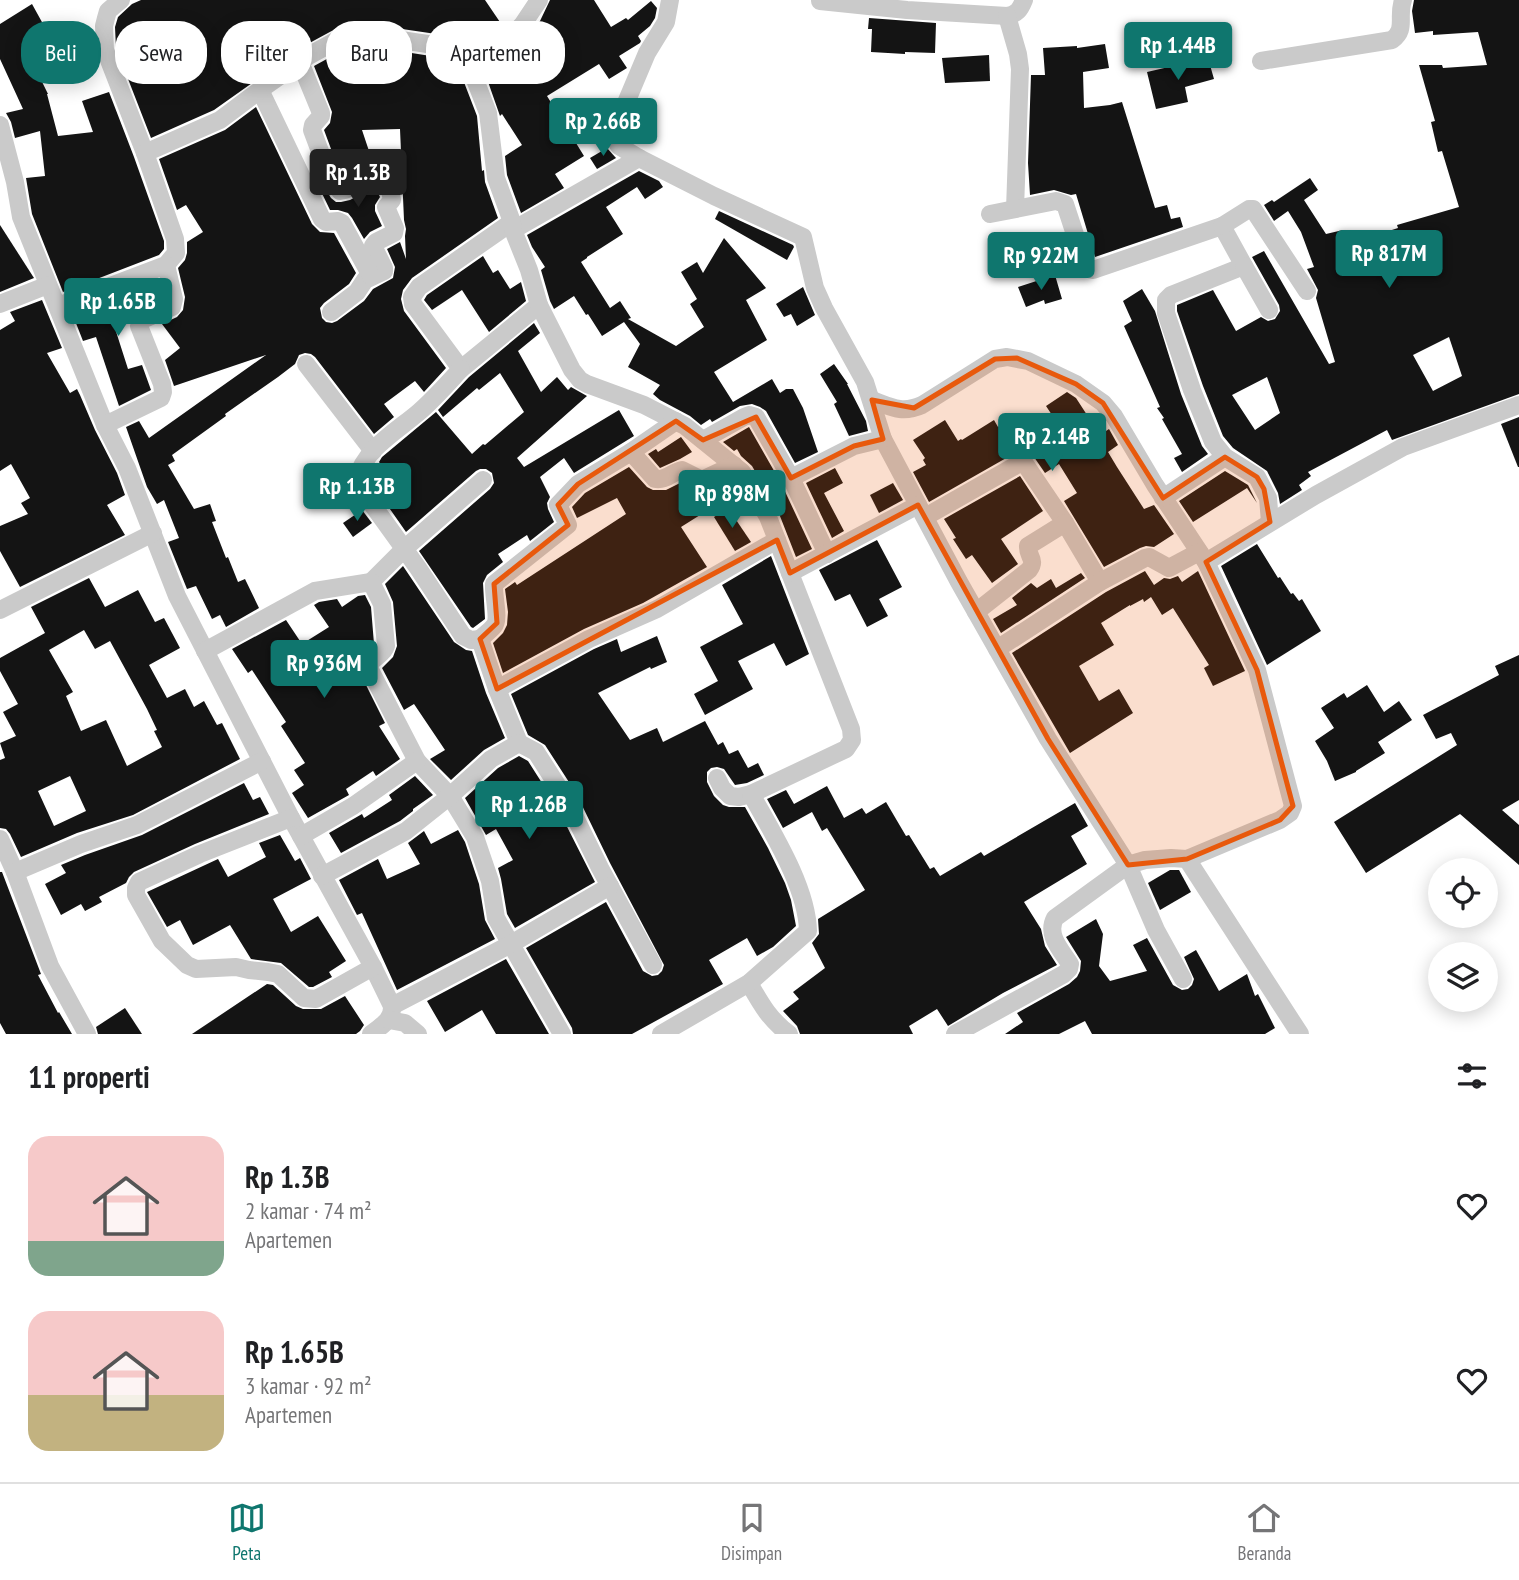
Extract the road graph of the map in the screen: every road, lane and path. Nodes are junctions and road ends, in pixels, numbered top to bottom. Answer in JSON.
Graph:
{"nodes":[{"id":1,"x":121,"y":0,"type":"edge"},
{"id":2,"x":538,"y":0,"type":"edge"},
{"id":3,"x":670,"y":0,"type":"edge"},
{"id":4,"x":1024,"y":0,"type":"edge"},
{"id":5,"x":1403,"y":0,"type":"edge"},
{"id":6,"x":820,"y":2,"type":"edge"},
{"id":7,"x":1007,"y":16,"type":"junction"},
{"id":8,"x":525,"y":21,"type":"edge"},
{"id":9,"x":426,"y":45,"type":"edge"},
{"id":10,"x":312,"y":54,"type":"edge"},
{"id":11,"x":1261,"y":61,"type":"dead end"},
{"id":12,"x":269,"y":84,"type":"edge"},
{"id":13,"x":309,"y":84,"type":"edge"},
{"id":14,"x":477,"y":84,"type":"edge"},
{"id":15,"x":260,"y":90,"type":"junction"},
{"id":16,"x":0,"y":125,"type":"edge"},
{"id":17,"x":145,"y":153,"type":"junction"},
{"id":18,"x":639,"y":158,"type":"junction"},
{"id":19,"x":7,"y":186,"type":"edge"},
{"id":20,"x":1015,"y":209,"type":"junction"},
{"id":21,"x":990,"y":214,"type":"dead end"},
{"id":22,"x":512,"y":226,"type":"junction"},
{"id":23,"x":1222,"y":226,"type":"junction"},
{"id":24,"x":166,"y":265,"type":"junction"},
{"id":25,"x":1244,"y":266,"type":"junction"},
{"id":26,"x":371,"y":276,"type":"junction"},
{"id":27,"x":48,"y":285,"type":"junction"},
{"id":28,"x":1307,"y":291,"type":"dead end"},
{"id":29,"x":0,"y":304,"type":"edge"},
{"id":30,"x":539,"y":305,"type":"junction"},
{"id":31,"x":58,"y":306,"type":"junction"},
{"id":32,"x":1269,"y":310,"type":"dead end"},
{"id":33,"x":331,"y":312,"type":"dead end"},
{"id":34,"x":306,"y":364,"type":"dead end"},
{"id":35,"x":461,"y":369,"type":"junction"},
{"id":36,"x":872,"y":400,"type":"junction"},
{"id":37,"x":1519,"y":405,"type":"edge"},
{"id":38,"x":676,"y":421,"type":"junction"},
{"id":39,"x":105,"y":425,"type":"junction"},
{"id":40,"x":883,"y":439,"type":"junction"},
{"id":41,"x":703,"y":440,"type":"junction"},
{"id":42,"x":373,"y":451,"type":"junction"},
{"id":43,"x":631,"y":452,"type":"junction"},
{"id":44,"x":1224,"y":457,"type":"junction"},
{"id":45,"x":734,"y":465,"type":"junction"},
{"id":46,"x":791,"y":478,"type":"junction"},
{"id":47,"x":483,"y":480,"type":"dead end"},
{"id":48,"x":1163,"y":498,"type":"junction"},
{"id":49,"x":921,"y":511,"type":"junction"},
{"id":50,"x":1270,"y":522,"type":"junction"},
{"id":51,"x":1065,"y":523,"type":"junction"},
{"id":52,"x":153,"y":533,"type":"junction"},
{"id":53,"x":777,"y":540,"type":"junction"},
{"id":54,"x":404,"y":549,"type":"junction"},
{"id":55,"x":827,"y":554,"type":"junction"},
{"id":56,"x":1202,"y":557,"type":"junction"},
{"id":57,"x":790,"y":573,"type":"junction"},
{"id":58,"x":371,"y":582,"type":"junction"},
{"id":59,"x":1100,"y":582,"type":"junction"},
{"id":60,"x":0,"y":610,"type":"edge"},
{"id":61,"x":976,"y":612,"type":"junction"},
{"id":62,"x":480,"y":639,"type":"junction"},
{"id":63,"x":997,"y":649,"type":"junction"},
{"id":64,"x":205,"y":651,"type":"junction"},
{"id":65,"x":497,"y":689,"type":"junction"},
{"id":66,"x":519,"y":743,"type":"junction"},
{"id":67,"x":262,"y":761,"type":"junction"},
{"id":68,"x":417,"y":761,"type":"junction"},
{"id":69,"x":717,"y":778,"type":"dead end"},
{"id":70,"x":751,"y":794,"type":"junction"},
{"id":71,"x":450,"y":796,"type":"junction"},
{"id":72,"x":291,"y":818,"type":"junction"},
{"id":73,"x":301,"y":836,"type":"junction"},
{"id":74,"x":0,"y":839,"type":"edge"},
{"id":75,"x":1187,"y":859,"type":"junction"},
{"id":76,"x":1128,"y":865,"type":"junction"},
{"id":77,"x":15,"y":872,"type":"junction"},
{"id":78,"x":322,"y":876,"type":"junction"},
{"id":79,"x":610,"y":886,"type":"junction"},
{"id":80,"x":510,"y":944,"type":"junction"},
{"id":81,"x":653,"y":965,"type":"dead end"},
{"id":82,"x":373,"y":967,"type":"junction"},
{"id":83,"x":1183,"y":979,"type":"dead end"},
{"id":84,"x":749,"y":983,"type":"junction"},
{"id":85,"x":391,"y":1013,"type":"junction"},
{"id":86,"x":1294,"y":1032,"type":"edge"},
{"id":87,"x":87,"y":1034,"type":"edge"},
{"id":88,"x":371,"y":1034,"type":"edge"},
{"id":89,"x":418,"y":1034,"type":"edge"},
{"id":90,"x":562,"y":1034,"type":"edge"},
{"id":91,"x":661,"y":1034,"type":"edge"},
{"id":92,"x":789,"y":1034,"type":"edge"},
{"id":93,"x":955,"y":1034,"type":"edge"}],
"edges":[{"from":1,"to":17,"type":"street"},
{"from":2,"to":8,"type":"street"},
{"from":3,"to":18,"type":"street"},
{"from":4,"to":7,"type":"street"},
{"from":5,"to":11,"type":"street"},
{"from":6,"to":7,"type":"street"},
{"from":7,"to":20,"type":"street"},
{"from":9,"to":10,"type":"street"},
{"from":12,"to":15,"type":"street"},
{"from":13,"to":26,"type":"street"},
{"from":14,"to":22,"type":"street"},
{"from":15,"to":17,"type":"street"},
{"from":15,"to":26,"type":"street"},
{"from":16,"to":19,"type":"street"},
{"from":17,"to":24,"type":"street"},
{"from":18,"to":22,"type":"street"},
{"from":18,"to":36,"type":"street"},
{"from":19,"to":27,"type":"street"},
{"from":20,"to":21,"type":"street"},
{"from":20,"to":23,"type":"street"},
{"from":22,"to":30,"type":"street"},
{"from":22,"to":35,"type":"street"},
{"from":23,"to":25,"type":"street"},
{"from":23,"to":28,"type":"street"},
{"from":24,"to":31,"type":"street"},
{"from":24,"to":39,"type":"street"},
{"from":25,"to":32,"type":"street"},
{"from":25,"to":44,"type":"street"},
{"from":26,"to":33,"type":"street"},
{"from":27,"to":29,"type":"street"},
{"from":27,"to":31,"type":"street"},
{"from":30,"to":35,"type":"street"},
{"from":30,"to":38,"type":"street"},
{"from":31,"to":39,"type":"street"},
{"from":34,"to":42,"type":"street"},
{"from":35,"to":42,"type":"street"},
{"from":36,"to":40,"type":"street"},
{"from":36,"to":48,"type":"street"},
{"from":37,"to":50,"type":"street"},
{"from":38,"to":41,"type":"street"},
{"from":38,"to":43,"type":"street"},
{"from":39,"to":52,"type":"street"},
{"from":40,"to":46,"type":"street"},
{"from":40,"to":49,"type":"street"},
{"from":41,"to":45,"type":"street"},
{"from":41,"to":46,"type":"street"},
{"from":42,"to":54,"type":"street"},
{"from":43,"to":45,"type":"street"},
{"from":43,"to":62,"type":"street"},
{"from":44,"to":48,"type":"street"},
{"from":44,"to":50,"type":"street"},
{"from":45,"to":53,"type":"street"},
{"from":46,"to":55,"type":"street"},
{"from":47,"to":54,"type":"street"},
{"from":48,"to":56,"type":"street"},
{"from":49,"to":51,"type":"street"},
{"from":49,"to":55,"type":"street"},
{"from":49,"to":61,"type":"street"},
{"from":50,"to":56,"type":"street"},
{"from":51,"to":59,"type":"street"},
{"from":51,"to":61,"type":"street"},
{"from":52,"to":60,"type":"street"},
{"from":52,"to":64,"type":"street"},
{"from":53,"to":57,"type":"street"},
{"from":53,"to":65,"type":"street"},
{"from":54,"to":58,"type":"street"},
{"from":54,"to":62,"type":"street"},
{"from":55,"to":57,"type":"street"},
{"from":56,"to":59,"type":"street"},
{"from":56,"to":75,"type":"street"},
{"from":57,"to":70,"type":"street"},
{"from":58,"to":64,"type":"street"},
{"from":58,"to":68,"type":"street"},
{"from":59,"to":63,"type":"street"},
{"from":61,"to":63,"type":"street"},
{"from":62,"to":65,"type":"street"},
{"from":63,"to":76,"type":"street"},
{"from":64,"to":67,"type":"street"},
{"from":65,"to":66,"type":"street"},
{"from":66,"to":71,"type":"street"},
{"from":66,"to":79,"type":"street"},
{"from":67,"to":72,"type":"street"},
{"from":67,"to":77,"type":"street"},
{"from":68,"to":71,"type":"street"},
{"from":68,"to":73,"type":"street"},
{"from":69,"to":70,"type":"street"},
{"from":70,"to":84,"type":"street"},
{"from":71,"to":78,"type":"street"},
{"from":71,"to":80,"type":"street"},
{"from":72,"to":73,"type":"street"},
{"from":72,"to":82,"type":"street"},
{"from":73,"to":78,"type":"street"},
{"from":74,"to":77,"type":"street"},
{"from":75,"to":76,"type":"street"},
{"from":75,"to":86,"type":"street"},
{"from":76,"to":83,"type":"street"},
{"from":76,"to":93,"type":"street"},
{"from":77,"to":87,"type":"street"},
{"from":78,"to":82,"type":"street"},
{"from":79,"to":80,"type":"street"},
{"from":79,"to":81,"type":"street"},
{"from":80,"to":85,"type":"street"},
{"from":80,"to":90,"type":"street"},
{"from":82,"to":85,"type":"street"},
{"from":84,"to":91,"type":"street"},
{"from":84,"to":92,"type":"street"},
{"from":85,"to":88,"type":"street"},
{"from":85,"to":89,"type":"street"}]}
